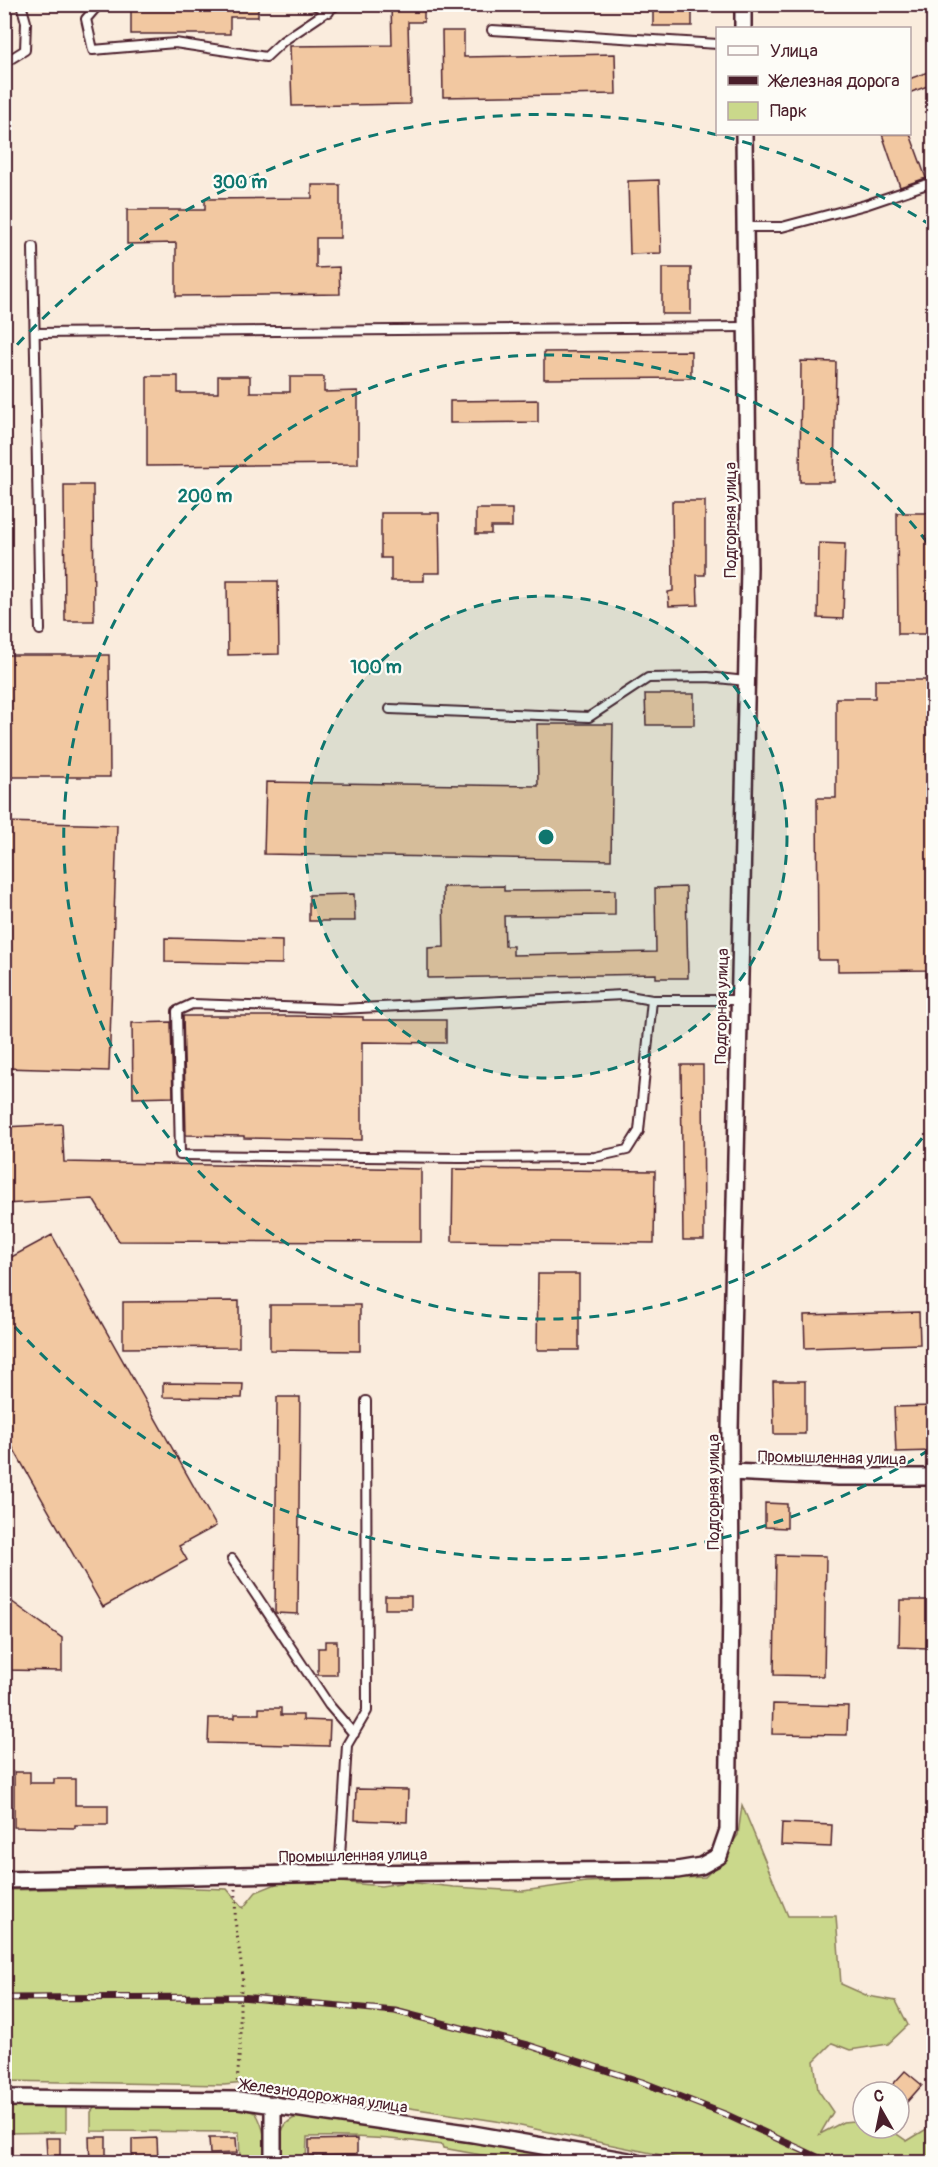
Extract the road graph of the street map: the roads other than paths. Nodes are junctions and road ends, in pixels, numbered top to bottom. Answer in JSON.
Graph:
{"nodes":[{"id":1,"x":21,"y":4,"type":"edge"},
{"id":2,"x":99,"y":4,"type":"edge"},
{"id":3,"x":313,"y":4,"type":"edge"},
{"id":4,"x":338,"y":4,"type":"edge"},
{"id":5,"x":743,"y":4,"type":"edge"},
{"id":6,"x":328,"y":12,"type":"junction"},
{"id":7,"x":743,"y":27,"type":"edge"},
{"id":8,"x":492,"y":30,"type":"dead end"},
{"id":9,"x":716,"y":44,"type":"edge"},
{"id":10,"x":4,"y":63,"type":"edge"},
{"id":11,"x":744,"y":135,"type":"edge"},
{"id":12,"x":933,"y":182,"type":"edge"},
{"id":13,"x":745,"y":227,"type":"junction"},
{"id":14,"x":33,"y":247,"type":"dead end"},
{"id":15,"x":746,"y":327,"type":"junction"},
{"id":16,"x":35,"y":333,"type":"junction"},
{"id":17,"x":40,"y":630,"type":"dead end"},
{"id":18,"x":746,"y":681,"type":"junction"},
{"id":19,"x":390,"y":709,"type":"dead end"},
{"id":20,"x":652,"y":1000,"type":"junction"},
{"id":21,"x":739,"y":1000,"type":"junction"},
{"id":22,"x":366,"y":1401,"type":"dead end"},
{"id":23,"x":730,"y":1472,"type":"junction"},
{"id":24,"x":933,"y":1477,"type":"edge"},
{"id":25,"x":232,"y":1559,"type":"dead end"},
{"id":26,"x":354,"y":1734,"type":"junction"},
{"id":27,"x":701,"y":1866,"type":"joint"},
{"id":28,"x":339,"y":1873,"type":"junction"},
{"id":29,"x":4,"y":1880,"type":"edge"},
{"id":30,"x":4,"y":2098,"type":"edge"},
{"id":31,"x":273,"y":2104,"type":"junction"},
{"id":32,"x":273,"y":2163,"type":"edge"},
{"id":33,"x":635,"y":2163,"type":"edge"}],
"edges":[{"from":1,"to":10,"type":"lane"},
{"from":2,"to":6,"type":"lane"},
{"from":3,"to":6,"type":"lane"},
{"from":4,"to":6,"type":"lane"},
{"from":5,"to":7,"type":"street"},
{"from":8,"to":9,"type":"lane"},
{"from":11,"to":13,"type":"street","name":"Подгорная улица"},
{"from":12,"to":13,"type":"lane"},
{"from":13,"to":15,"type":"street","name":"Подгорная улица"},
{"from":14,"to":16,"type":"lane"},
{"from":15,"to":16,"type":"lane"},
{"from":15,"to":18,"type":"street","name":"Подгорная улица"},
{"from":16,"to":17,"type":"lane"},
{"from":18,"to":19,"type":"lane"},
{"from":18,"to":21,"type":"street","name":"Подгорная улица"},
{"from":20,"to":20,"type":"lane"},
{"from":20,"to":21,"type":"lane"},
{"from":21,"to":23,"type":"street","name":"Подгорная улица"},
{"from":22,"to":26,"type":"lane"},
{"from":23,"to":24,"type":"street","name":"Промышленная улица"},
{"from":23,"to":27,"type":"street","name":"Подгорная улица"},
{"from":25,"to":26,"type":"lane"},
{"from":26,"to":28,"type":"lane"},
{"from":27,"to":28,"type":"street","name":"Промышленная улица"},
{"from":28,"to":29,"type":"street","name":"Промышленная улица"},
{"from":30,"to":31,"type":"street","name":"Железнодорожная улица"},
{"from":31,"to":32,"type":"street"},
{"from":31,"to":33,"type":"street","name":"Железнодорожная улица"}]}
